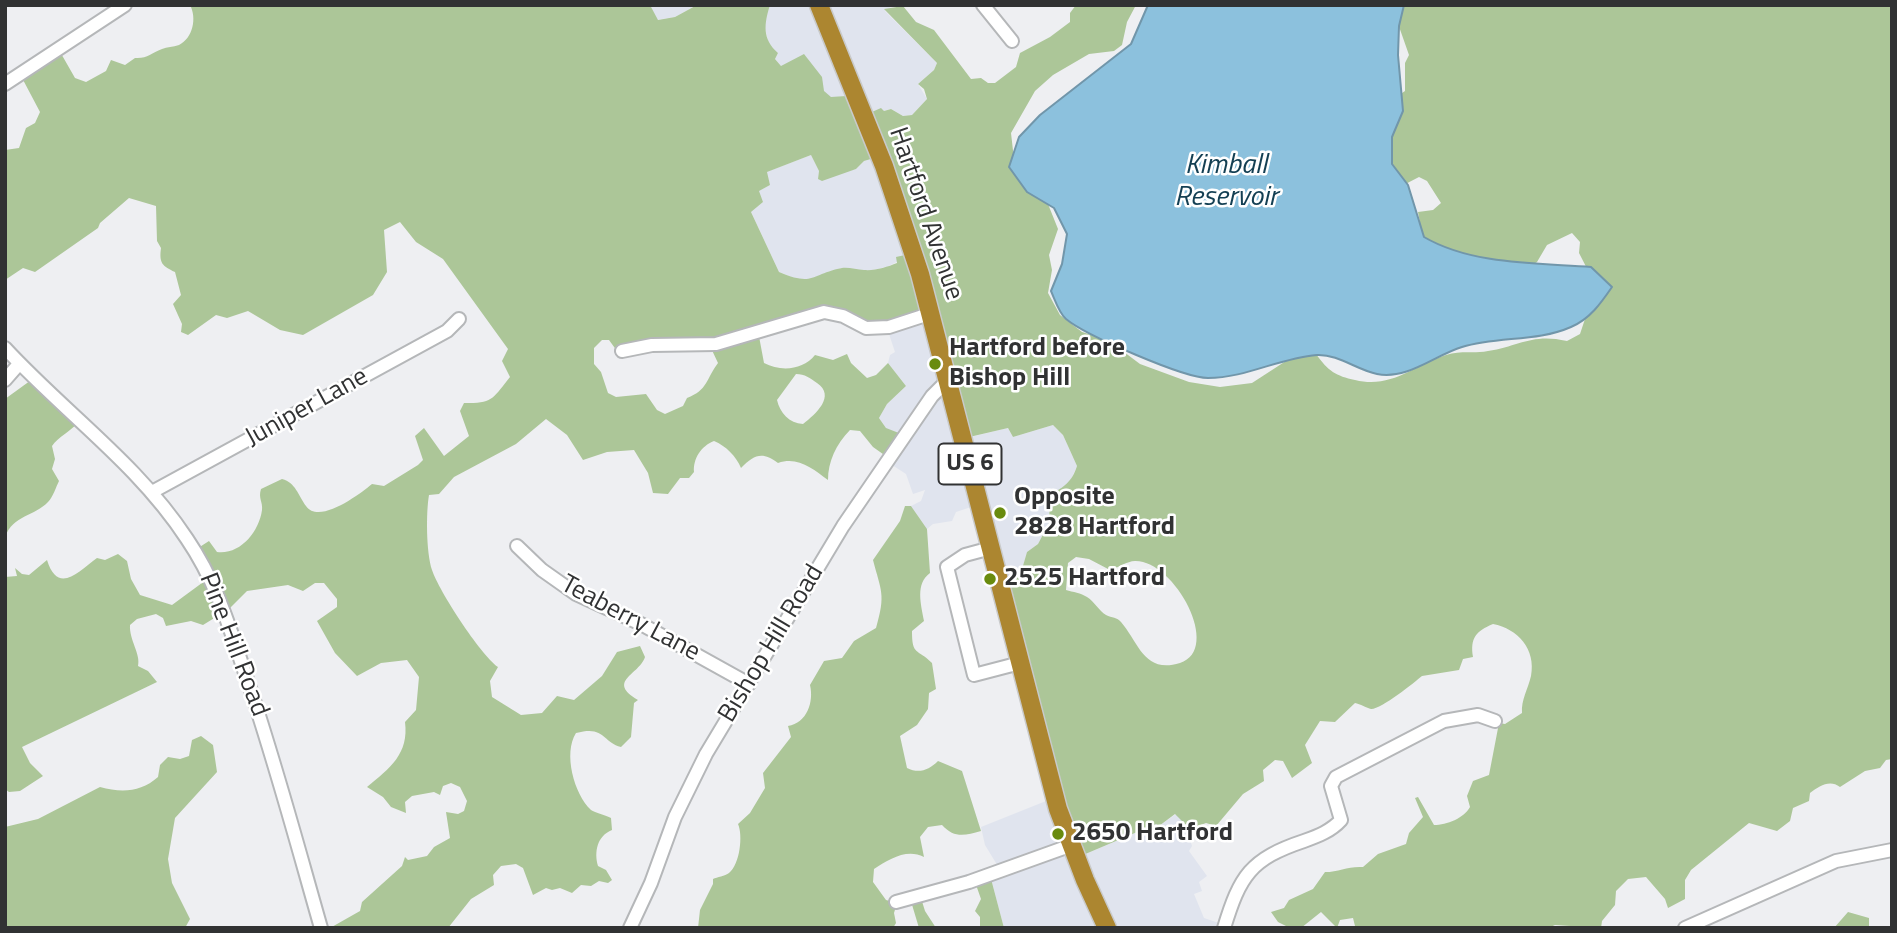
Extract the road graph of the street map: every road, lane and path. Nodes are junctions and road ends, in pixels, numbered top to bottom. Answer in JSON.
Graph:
{"nodes":[{"id":1,"x":125,"y":5,"type":"edge"},
{"id":2,"x":819,"y":5,"type":"edge"},
{"id":3,"x":983,"y":5,"type":"edge"},
{"id":4,"x":1012,"y":41,"type":"dead end"},
{"id":5,"x":5,"y":84,"type":"edge"},
{"id":6,"x":932,"y":313,"type":"junction"},
{"id":7,"x":459,"y":319,"type":"dead end"},
{"id":8,"x":5,"y":348,"type":"edge"},
{"id":9,"x":622,"y":352,"type":"dead end"},
{"id":10,"x":19,"y":363,"type":"junction"},
{"id":11,"x":5,"y":380,"type":"edge"},
{"id":12,"x":948,"y":380,"type":"junction"},
{"id":13,"x":152,"y":492,"type":"junction"},
{"id":14,"x":517,"y":546,"type":"dead end"},
{"id":15,"x":991,"y":548,"type":"junction"},
{"id":16,"x":1020,"y":663,"type":"junction"},
{"id":17,"x":749,"y":684,"type":"junction"},
{"id":18,"x":1495,"y":720,"type":"dead end"},
{"id":19,"x":1072,"y":845,"type":"junction"},
{"id":20,"x":1892,"y":850,"type":"edge"},
{"id":21,"x":896,"y":902,"type":"dead end"},
{"id":22,"x":1226,"y":922,"type":"edge"},
{"id":23,"x":321,"y":928,"type":"edge"},
{"id":24,"x":629,"y":928,"type":"edge"},
{"id":25,"x":1107,"y":928,"type":"edge"},
{"id":26,"x":1685,"y":928,"type":"edge"}],
"edges":[{"from":1,"to":5,"type":"street"},
{"from":2,"to":6,"type":"highway","name":"Hartford Avenue","number":"US 6"},
{"from":3,"to":4,"type":"street"},
{"from":6,"to":9,"type":"street"},
{"from":6,"to":12,"type":"highway","name":"Hartford Avenue","number":"US 6"},
{"from":7,"to":13,"type":"street","name":"Juniper Lane"},
{"from":8,"to":10,"type":"street","name":"Pine Hill Road"},
{"from":10,"to":11,"type":"street"},
{"from":10,"to":13,"type":"street","name":"Pine Hill Road"},
{"from":12,"to":15,"type":"highway","name":"Hartford Avenue","number":"US 6"},
{"from":12,"to":17,"type":"street","name":"Bishop Hill Road"},
{"from":13,"to":23,"type":"street","name":"Pine Hill Road"},
{"from":14,"to":17,"type":"street","name":"Teaberry Lane"},
{"from":15,"to":16,"type":"highway","name":"Hartford Avenue","number":"US 6"},
{"from":15,"to":16,"type":"street"},
{"from":16,"to":19,"type":"highway","name":"Hartford Avenue","number":"US 6"},
{"from":17,"to":24,"type":"street","name":"Bishop Hill Road"},
{"from":18,"to":22,"type":"street"},
{"from":19,"to":21,"type":"street"},
{"from":19,"to":25,"type":"highway","name":"Hartford Avenue","number":"US 6"},
{"from":20,"to":26,"type":"street"}]}
